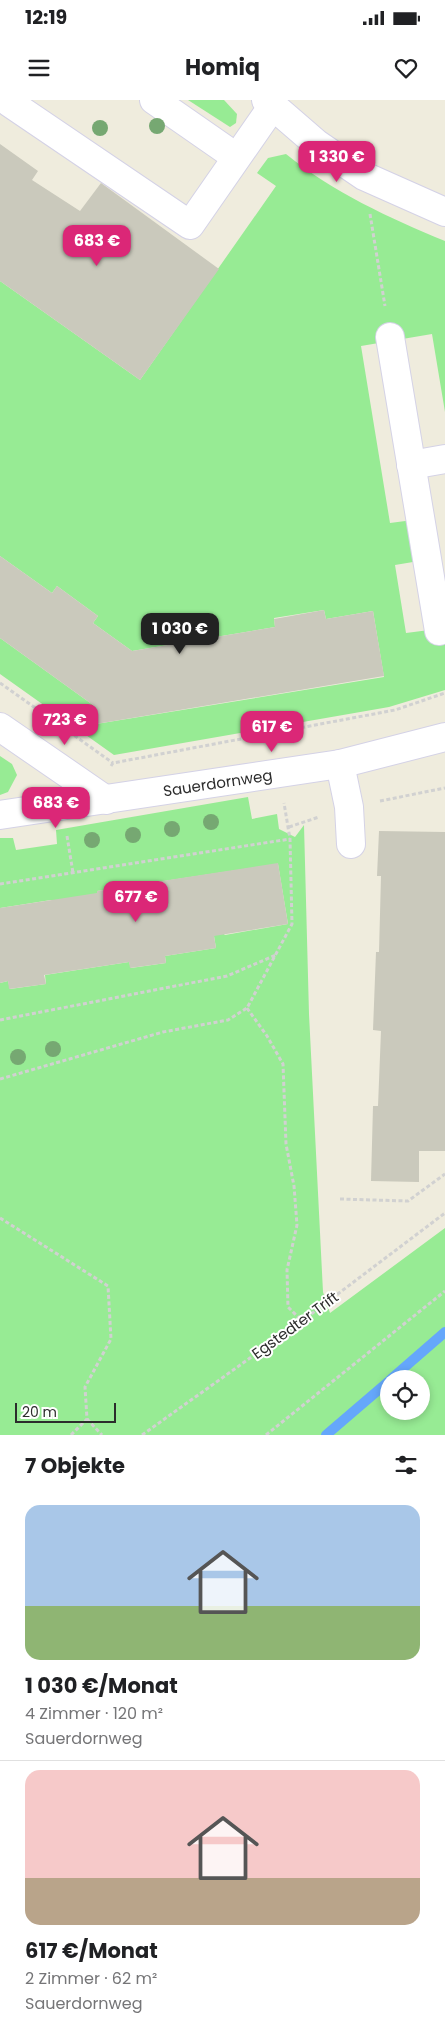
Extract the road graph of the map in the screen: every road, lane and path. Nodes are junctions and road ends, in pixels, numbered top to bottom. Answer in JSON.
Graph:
{"nodes":[{"id":1,"x":12,"y":100,"type":"edge"},
{"id":2,"x":154,"y":100,"type":"edge"},
{"id":3,"x":269,"y":104,"type":"edge"},
{"id":4,"x":236,"y":157,"type":"junction"},
{"id":5,"x":445,"y":212,"type":"edge"},
{"id":6,"x":374,"y":240,"type":"dead end"},
{"id":7,"x":383,"y":295,"type":"dead end"},
{"id":8,"x":390,"y":337,"type":"dead end"},
{"id":9,"x":445,"y":459,"type":"edge"},
{"id":10,"x":411,"y":465,"type":"junction"},
{"id":11,"x":439,"y":631,"type":"dead end"},
{"id":12,"x":0,"y":683,"type":"edge"},
{"id":13,"x":445,"y":693,"type":"edge"},
{"id":14,"x":0,"y":727,"type":"edge"},
{"id":15,"x":272,"y":732,"type":"junction"},
{"id":16,"x":445,"y":737,"type":"edge"},
{"id":17,"x":113,"y":762,"type":"junction"},
{"id":18,"x":340,"y":764,"type":"junction"},
{"id":19,"x":279,"y":774,"type":"junction"},
{"id":20,"x":102,"y":797,"type":"junction"},
{"id":21,"x":0,"y":815,"type":"edge"},
{"id":22,"x":66,"y":832,"type":"dead end"},
{"id":23,"x":290,"y":839,"type":"junction"},
{"id":24,"x":351,"y":844,"type":"dead end"},
{"id":25,"x":73,"y":873,"type":"junction"},
{"id":26,"x":0,"y":884,"type":"edge"},
{"id":27,"x":277,"y":955,"type":"junction"},
{"id":28,"x":247,"y":1008,"type":"junction"},
{"id":29,"x":0,"y":1020,"type":"edge"},
{"id":30,"x":0,"y":1079,"type":"edge"},
{"id":31,"x":445,"y":1174,"type":"edge"},
{"id":32,"x":340,"y":1200,"type":"dead end"},
{"id":33,"x":445,"y":1212,"type":"edge"},
{"id":34,"x":0,"y":1218,"type":"edge"},
{"id":35,"x":445,"y":1291,"type":"edge"},
{"id":36,"x":302,"y":1321,"type":"junction"},
{"id":37,"x":87,"y":1419,"type":"junction"},
{"id":38,"x":72,"y":1435,"type":"edge"},
{"id":39,"x":102,"y":1435,"type":"edge"},
{"id":40,"x":142,"y":1435,"type":"edge"},
{"id":41,"x":266,"y":1435,"type":"edge"}],
"edges":[{"from":1,"to":4,"type":"street"},
{"from":2,"to":4,"type":"street"},
{"from":3,"to":4,"type":"street"},
{"from":3,"to":5,"type":"street"},
{"from":6,"to":7,"type":"path"},
{"from":8,"to":10,"type":"street"},
{"from":9,"to":10,"type":"street"},
{"from":10,"to":11,"type":"street"},
{"from":12,"to":17,"type":"path"},
{"from":13,"to":15,"type":"path"},
{"from":14,"to":20,"type":"street"},
{"from":15,"to":17,"type":"path"},
{"from":15,"to":19,"type":"path"},
{"from":16,"to":18,"type":"street","name":"Sauerdornweg"},
{"from":17,"to":20,"type":"path"},
{"from":18,"to":19,"type":"street","name":"Sauerdornweg"},
{"from":18,"to":24,"type":"street"},
{"from":19,"to":20,"type":"street","name":"Sauerdornweg"},
{"from":19,"to":23,"type":"path"},
{"from":20,"to":21,"type":"street","name":"Sauerdornweg"},
{"from":22,"to":25,"type":"path"},
{"from":23,"to":25,"type":"path"},
{"from":23,"to":27,"type":"path"},
{"from":25,"to":26,"type":"path"},
{"from":27,"to":28,"type":"path"},
{"from":27,"to":29,"type":"path"},
{"from":28,"to":30,"type":"path"},
{"from":28,"to":36,"type":"path"},
{"from":31,"to":32,"type":"path"},
{"from":33,"to":36,"type":"path","name":"Egstedter Trift"},
{"from":34,"to":37,"type":"path"},
{"from":35,"to":41,"type":"path"},
{"from":36,"to":40,"type":"path","name":"Egstedter Trift"},
{"from":37,"to":38,"type":"path"},
{"from":37,"to":39,"type":"path"}]}
